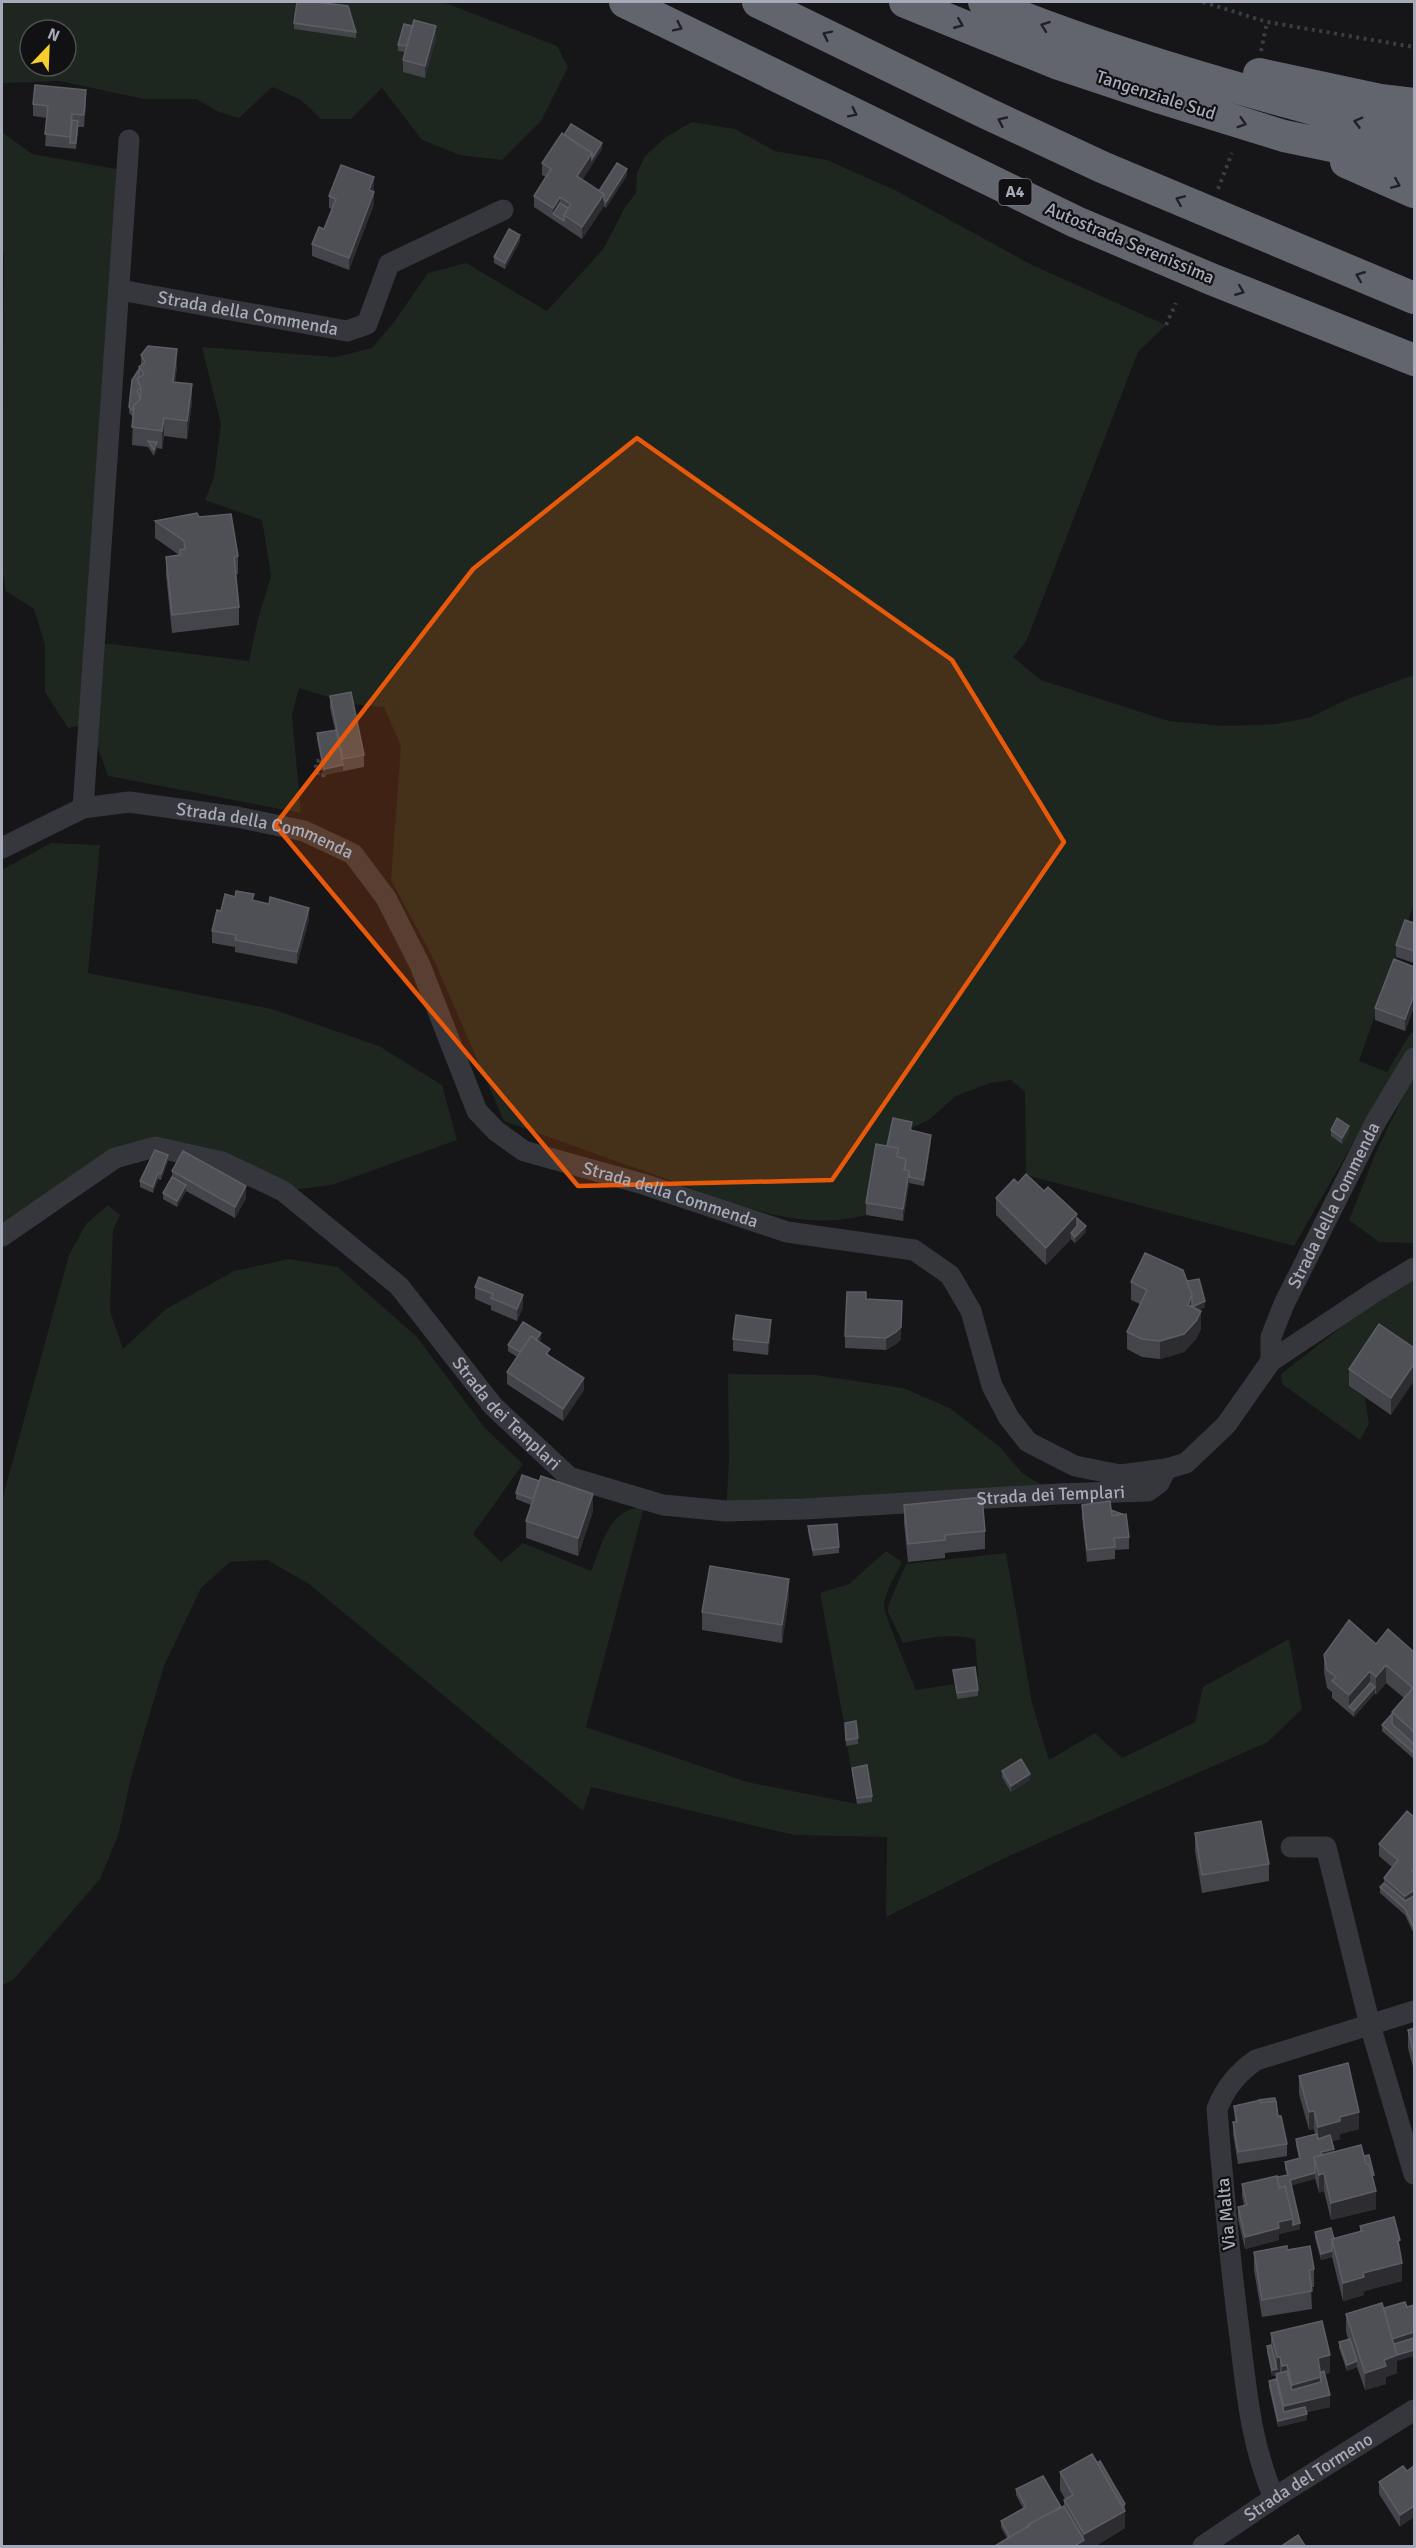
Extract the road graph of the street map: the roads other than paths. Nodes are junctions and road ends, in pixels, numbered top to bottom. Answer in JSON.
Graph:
{"nodes":[{"id":1,"x":625,"y":2,"type":"edge"},
{"id":2,"x":758,"y":2,"type":"edge"},
{"id":3,"x":905,"y":2,"type":"edge"},
{"id":4,"x":984,"y":2,"type":"edge"},
{"id":5,"x":1100,"y":47,"type":"junction"},
{"id":6,"x":1414,"y":104,"type":"edge"},
{"id":7,"x":1414,"y":135,"type":"edge"},
{"id":8,"x":1284,"y":136,"type":"junction"},
{"id":9,"x":129,"y":140,"type":"dead end"},
{"id":10,"x":1414,"y":163,"type":"edge"},
{"id":11,"x":1414,"y":192,"type":"edge"},
{"id":12,"x":503,"y":210,"type":"dead end"},
{"id":13,"x":120,"y":290,"type":"junction"},
{"id":14,"x":1414,"y":298,"type":"edge"},
{"id":15,"x":1414,"y":360,"type":"edge"},
{"id":16,"x":83,"y":808,"type":"junction"},
{"id":17,"x":2,"y":848,"type":"edge"},
{"id":18,"x":1414,"y":1058,"type":"edge"},
{"id":19,"x":2,"y":1236,"type":"edge"},
{"id":20,"x":1414,"y":1268,"type":"edge"},
{"id":21,"x":1271,"y":1360,"type":"junction"},
{"id":22,"x":1166,"y":1469,"type":"junction"},
{"id":23,"x":1291,"y":1847,"type":"dead end"},
{"id":24,"x":1414,"y":2011,"type":"edge"},
{"id":25,"x":1370,"y":2025,"type":"junction"},
{"id":26,"x":1414,"y":2174,"type":"edge"},
{"id":27,"x":1414,"y":2410,"type":"edge"},
{"id":28,"x":1274,"y":2498,"type":"junction"},
{"id":29,"x":1203,"y":2547,"type":"edge"}],
"edges":[{"from":1,"to":15,"type":"highway","name":"Autostrada Serenissima","number":"A4","one_way":true},
{"from":14,"to":2,"type":"highway","one_way":true},
{"from":3,"to":8,"type":"highway","name":"Tangenziale Sud","one_way":true},
{"from":5,"to":4,"type":"highway","name":"Tangenziale Sud","one_way":true},
{"from":5,"to":6,"type":"highway"},
{"from":7,"to":5,"type":"highway","name":"Tangenziale Sud","one_way":true},
{"from":8,"to":10,"type":"highway","name":"Tangenziale Sud"},
{"from":8,"to":11,"type":"highway","one_way":true},
{"from":9,"to":13,"type":"street"},
{"from":12,"to":13,"type":"street","name":"Strada della Commenda"},
{"from":13,"to":16,"type":"street"},
{"from":16,"to":17,"type":"street","name":"Strada della Commenda"},
{"from":16,"to":22,"type":"street","name":"Strada della Commenda"},
{"from":18,"to":21,"type":"street","name":"Strada della Commenda"},
{"from":19,"to":22,"type":"street","name":"Strada dei Templari"},
{"from":20,"to":21,"type":"street","name":"Strada della Commenda"},
{"from":21,"to":22,"type":"street","name":"Strada della Commenda"},
{"from":23,"to":25,"type":"street"},
{"from":24,"to":25,"type":"street","name":"Via Malta"},
{"from":25,"to":26,"type":"street"},
{"from":25,"to":28,"type":"street","name":"Via Malta"},
{"from":27,"to":28,"type":"street","name":"Strada del Tormeno"},
{"from":28,"to":29,"type":"street","name":"Strada del Tormeno"}]}
